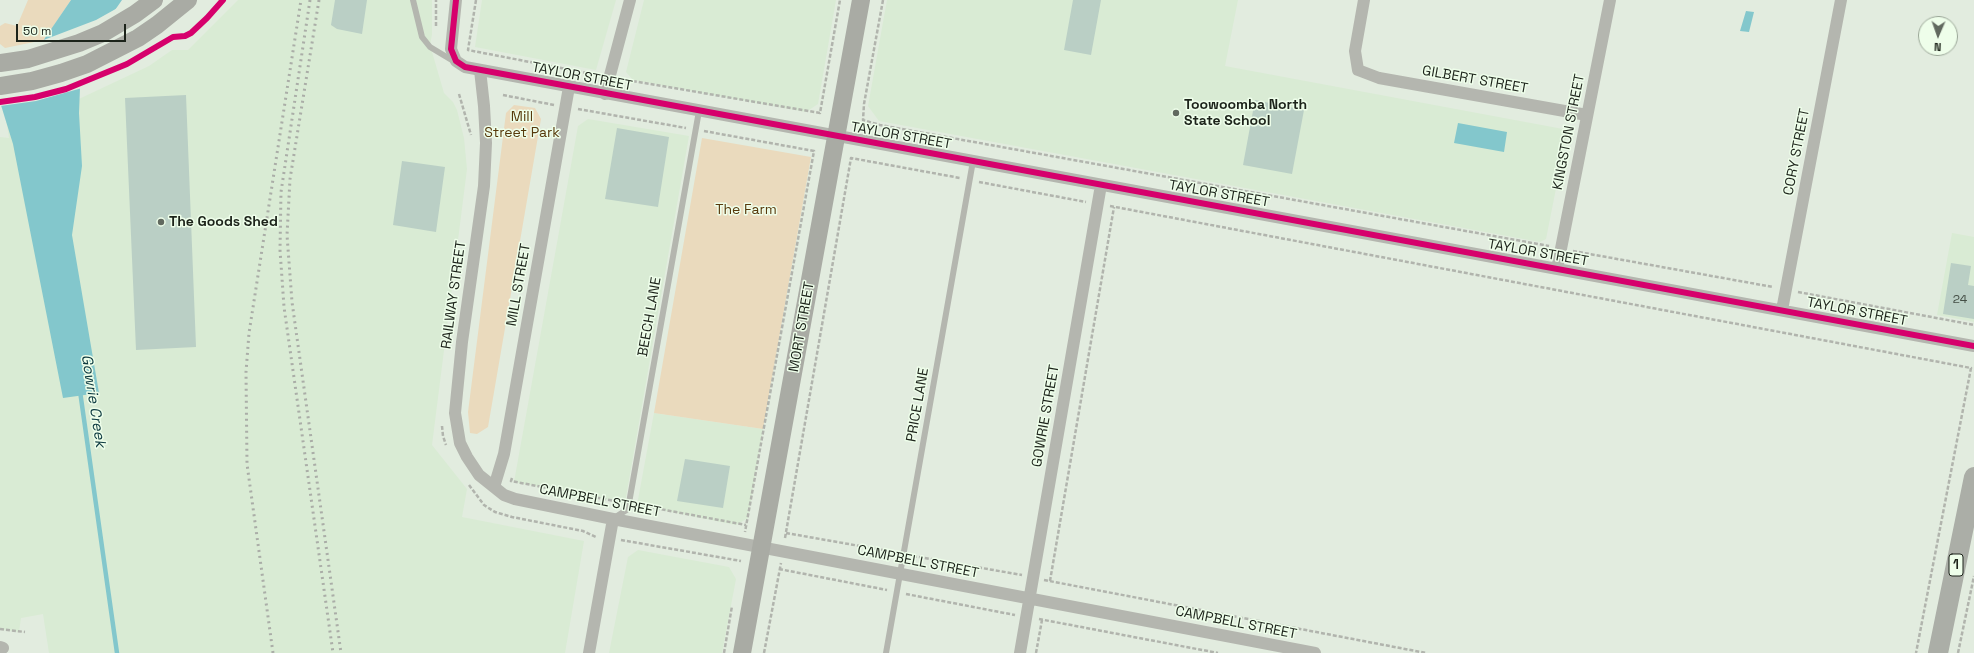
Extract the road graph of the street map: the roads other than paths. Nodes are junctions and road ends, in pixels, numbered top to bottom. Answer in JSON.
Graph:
{"nodes":[{"id":1,"x":154,"y":0,"type":"edge"},
{"id":2,"x":188,"y":0,"type":"edge"},
{"id":3,"x":413,"y":0,"type":"edge"},
{"id":4,"x":456,"y":0,"type":"edge"},
{"id":5,"x":630,"y":0,"type":"edge"},
{"id":6,"x":861,"y":0,"type":"edge"},
{"id":7,"x":1364,"y":0,"type":"edge"},
{"id":8,"x":1610,"y":0,"type":"edge"},
{"id":9,"x":1841,"y":0,"type":"edge"},
{"id":10,"x":0,"y":63,"type":"edge"},
{"id":11,"x":461,"y":65,"type":"junction"},
{"id":12,"x":480,"y":70,"type":"junction"},
{"id":13,"x":0,"y":86,"type":"edge"},
{"id":14,"x":569,"y":87,"type":"junction"},
{"id":15,"x":605,"y":94,"type":"junction"},
{"id":16,"x":699,"y":111,"type":"junction"},
{"id":17,"x":1587,"y":115,"type":"junction"},
{"id":18,"x":836,"y":136,"type":"junction"},
{"id":19,"x":973,"y":161,"type":"junction"},
{"id":20,"x":1101,"y":185,"type":"junction"},
{"id":21,"x":1557,"y":269,"type":"junction"},
{"id":22,"x":1782,"y":310,"type":"junction"},
{"id":23,"x":1974,"y":346,"type":"edge"},
{"id":24,"x":1974,"y":477,"type":"edge"},
{"id":25,"x":494,"y":486,"type":"junction"},
{"id":26,"x":515,"y":500,"type":"joint"},
{"id":27,"x":613,"y":519,"type":"junction"},
{"id":28,"x":762,"y":548,"type":"junction"},
{"id":29,"x":901,"y":574,"type":"junction"},
{"id":30,"x":1030,"y":598,"type":"junction"},
{"id":31,"x":589,"y":653,"type":"edge"},
{"id":32,"x":742,"y":653,"type":"edge"},
{"id":33,"x":886,"y":653,"type":"edge"},
{"id":34,"x":1020,"y":653,"type":"edge"},
{"id":35,"x":1315,"y":653,"type":"edge"},
{"id":36,"x":1938,"y":653,"type":"edge"}],
"edges":[{"from":1,"to":10,"type":"street"},
{"from":2,"to":13,"type":"street"},
{"from":3,"to":11,"type":"lane"},
{"from":4,"to":11,"type":"street"},
{"from":5,"to":15,"type":"street"},
{"from":6,"to":18,"type":"street","name":"MORT STREET"},
{"from":7,"to":17,"type":"street","name":"GILBERT STREET"},
{"from":8,"to":17,"type":"street","name":"KINGSTON STREET"},
{"from":9,"to":22,"type":"street","name":"CORY STREET"},
{"from":11,"to":12,"type":"street","name":"TAYLOR STREET"},
{"from":12,"to":14,"type":"street","name":"TAYLOR STREET"},
{"from":12,"to":25,"type":"street","name":"RAILWAY STREET"},
{"from":14,"to":15,"type":"street","name":"TAYLOR STREET"},
{"from":14,"to":25,"type":"street","name":"MILL STREET"},
{"from":15,"to":16,"type":"street","name":"TAYLOR STREET"},
{"from":16,"to":18,"type":"street","name":"TAYLOR STREET"},
{"from":16,"to":27,"type":"lane","name":"BEECH LANE"},
{"from":17,"to":21,"type":"street","name":"KINGSTON STREET"},
{"from":18,"to":19,"type":"street","name":"TAYLOR STREET"},
{"from":18,"to":28,"type":"street","name":"MORT STREET"},
{"from":19,"to":20,"type":"street","name":"TAYLOR STREET"},
{"from":19,"to":29,"type":"lane","name":"PRICE LANE"},
{"from":20,"to":21,"type":"street","name":"TAYLOR STREET"},
{"from":20,"to":30,"type":"street","name":"GOWRIE STREET"},
{"from":21,"to":22,"type":"street","name":"TAYLOR STREET"},
{"from":22,"to":23,"type":"street","name":"TAYLOR STREET"},
{"from":24,"to":36,"type":"main road","number":"1"},
{"from":25,"to":26,"type":"street","name":"RAILWAY STREET"},
{"from":26,"to":27,"type":"street","name":"CAMPBELL STREET"},
{"from":27,"to":28,"type":"street","name":"CAMPBELL STREET"},
{"from":27,"to":31,"type":"street"},
{"from":28,"to":29,"type":"street","name":"CAMPBELL STREET"},
{"from":28,"to":32,"type":"street","name":"MORT STREET"},
{"from":29,"to":30,"type":"street","name":"CAMPBELL STREET"},
{"from":29,"to":33,"type":"lane","name":"PRICE LANE"},
{"from":30,"to":34,"type":"street","name":"GOWRIE STREET"},
{"from":30,"to":35,"type":"street","name":"CAMPBELL STREET"}]}
